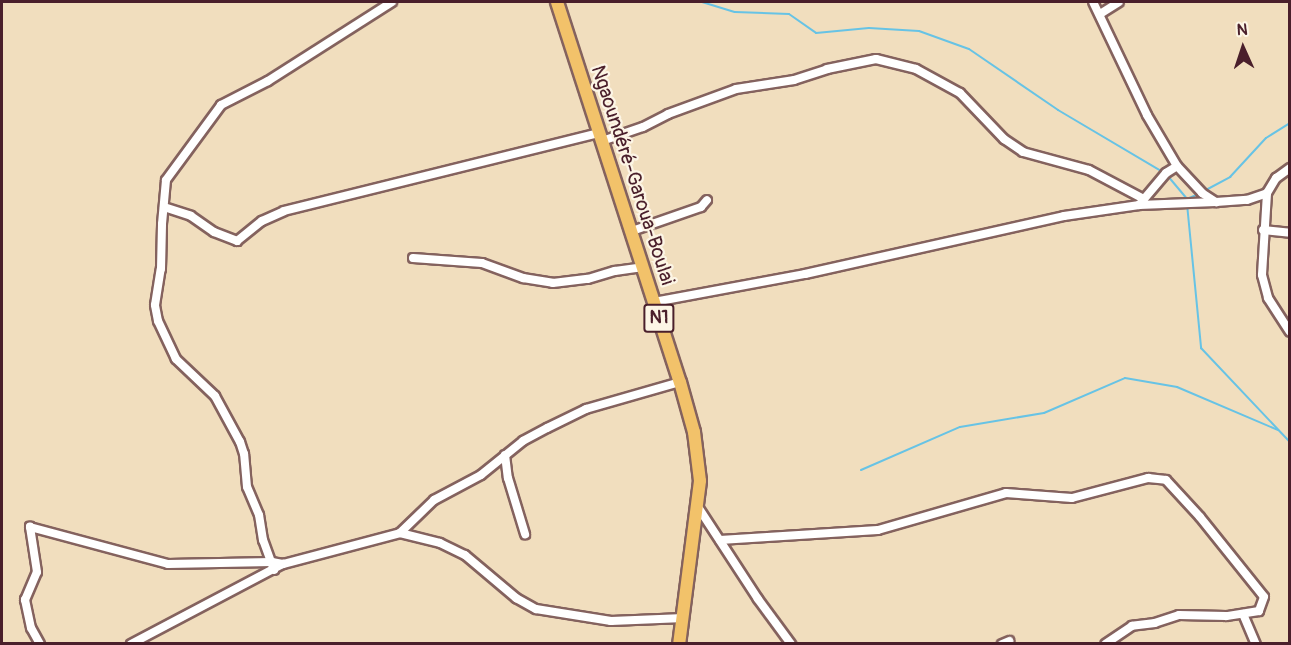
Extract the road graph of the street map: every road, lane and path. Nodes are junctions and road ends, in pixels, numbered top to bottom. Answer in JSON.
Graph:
{"nodes":[{"id":1,"x":392,"y":2,"type":"edge"},
{"id":2,"x":557,"y":2,"type":"edge"},
{"id":3,"x":1093,"y":2,"type":"edge"},
{"id":4,"x":1119,"y":2,"type":"edge"},
{"id":5,"x":1100,"y":14,"type":"junction"},
{"id":6,"x":601,"y":137,"type":"junction"},
{"id":7,"x":1178,"y":166,"type":"junction"},
{"id":8,"x":1290,"y":168,"type":"edge"},
{"id":9,"x":1267,"y":193,"type":"junction"},
{"id":10,"x":707,"y":200,"type":"dead end"},
{"id":11,"x":1142,"y":202,"type":"junction"},
{"id":12,"x":1216,"y":202,"type":"junction"},
{"id":13,"x":164,"y":207,"type":"junction"},
{"id":14,"x":1263,"y":230,"type":"junction"},
{"id":15,"x":632,"y":231,"type":"junction"},
{"id":16,"x":1290,"y":232,"type":"edge"},
{"id":17,"x":413,"y":258,"type":"dead end"},
{"id":18,"x":643,"y":267,"type":"junction"},
{"id":19,"x":654,"y":302,"type":"junction"},
{"id":20,"x":1290,"y":332,"type":"edge"},
{"id":21,"x":680,"y":382,"type":"junction"},
{"id":22,"x":505,"y":455,"type":"junction"},
{"id":23,"x":698,"y":507,"type":"junction"},
{"id":24,"x":400,"y":532,"type":"junction"},
{"id":25,"x":525,"y":534,"type":"dead end"},
{"id":26,"x":720,"y":540,"type":"junction"},
{"id":27,"x":272,"y":561,"type":"junction"},
{"id":28,"x":283,"y":564,"type":"junction"},
{"id":29,"x":274,"y":570,"type":"junction"},
{"id":30,"x":1243,"y":614,"type":"junction"},
{"id":31,"x":684,"y":618,"type":"junction"},
{"id":32,"x":40,"y":644,"type":"edge"},
{"id":33,"x":130,"y":644,"type":"edge"},
{"id":34,"x":679,"y":644,"type":"edge"},
{"id":35,"x":791,"y":644,"type":"edge"},
{"id":36,"x":1105,"y":644,"type":"edge"},
{"id":37,"x":1256,"y":644,"type":"edge"}],
"edges":[{"from":1,"to":13,"type":"street"},
{"from":2,"to":6,"type":"highway","name":"Ngaoundéré-Garoua-Boulai","number":"N1"},
{"from":3,"to":5,"type":"street"},
{"from":4,"to":5,"type":"street"},
{"from":5,"to":7,"type":"street"},
{"from":6,"to":11,"type":"street"},
{"from":6,"to":13,"type":"street"},
{"from":6,"to":15,"type":"highway","name":"Ngaoundéré-Garoua-Boulai","number":"N1"},
{"from":7,"to":11,"type":"street"},
{"from":7,"to":12,"type":"street"},
{"from":8,"to":9,"type":"street"},
{"from":9,"to":12,"type":"street"},
{"from":9,"to":14,"type":"street"},
{"from":10,"to":15,"type":"street"},
{"from":11,"to":12,"type":"street"},
{"from":11,"to":19,"type":"street"},
{"from":13,"to":27,"type":"street"},
{"from":14,"to":16,"type":"street"},
{"from":14,"to":20,"type":"street"},
{"from":15,"to":18,"type":"highway","name":"Ngaoundéré-Garoua-Boulai","number":"N1"},
{"from":17,"to":18,"type":"street"},
{"from":18,"to":19,"type":"highway","name":"Ngaoundéré-Garoua-Boulai","number":"N1"},
{"from":19,"to":21,"type":"highway","name":"Ngaoundéré-Garoua-Boulai","number":"N1"},
{"from":21,"to":22,"type":"street"},
{"from":21,"to":23,"type":"highway","name":"Ngaoundéré-Garoua-Boulai","number":"N1"},
{"from":22,"to":24,"type":"street"},
{"from":22,"to":25,"type":"street"},
{"from":23,"to":26,"type":"street"},
{"from":23,"to":31,"type":"highway","name":"Ngaoundéré-Garoua-Boulai","number":"N1"},
{"from":24,"to":28,"type":"street"},
{"from":24,"to":31,"type":"street"},
{"from":26,"to":30,"type":"street"},
{"from":26,"to":35,"type":"street"},
{"from":27,"to":28,"type":"street"},
{"from":27,"to":29,"type":"street"},
{"from":27,"to":32,"type":"street"},
{"from":28,"to":29,"type":"street"},
{"from":29,"to":33,"type":"street"},
{"from":30,"to":36,"type":"street"},
{"from":30,"to":37,"type":"street"},
{"from":31,"to":34,"type":"highway","name":"Ngaoundéré-Garoua-Boulai","number":"N1"}]}
